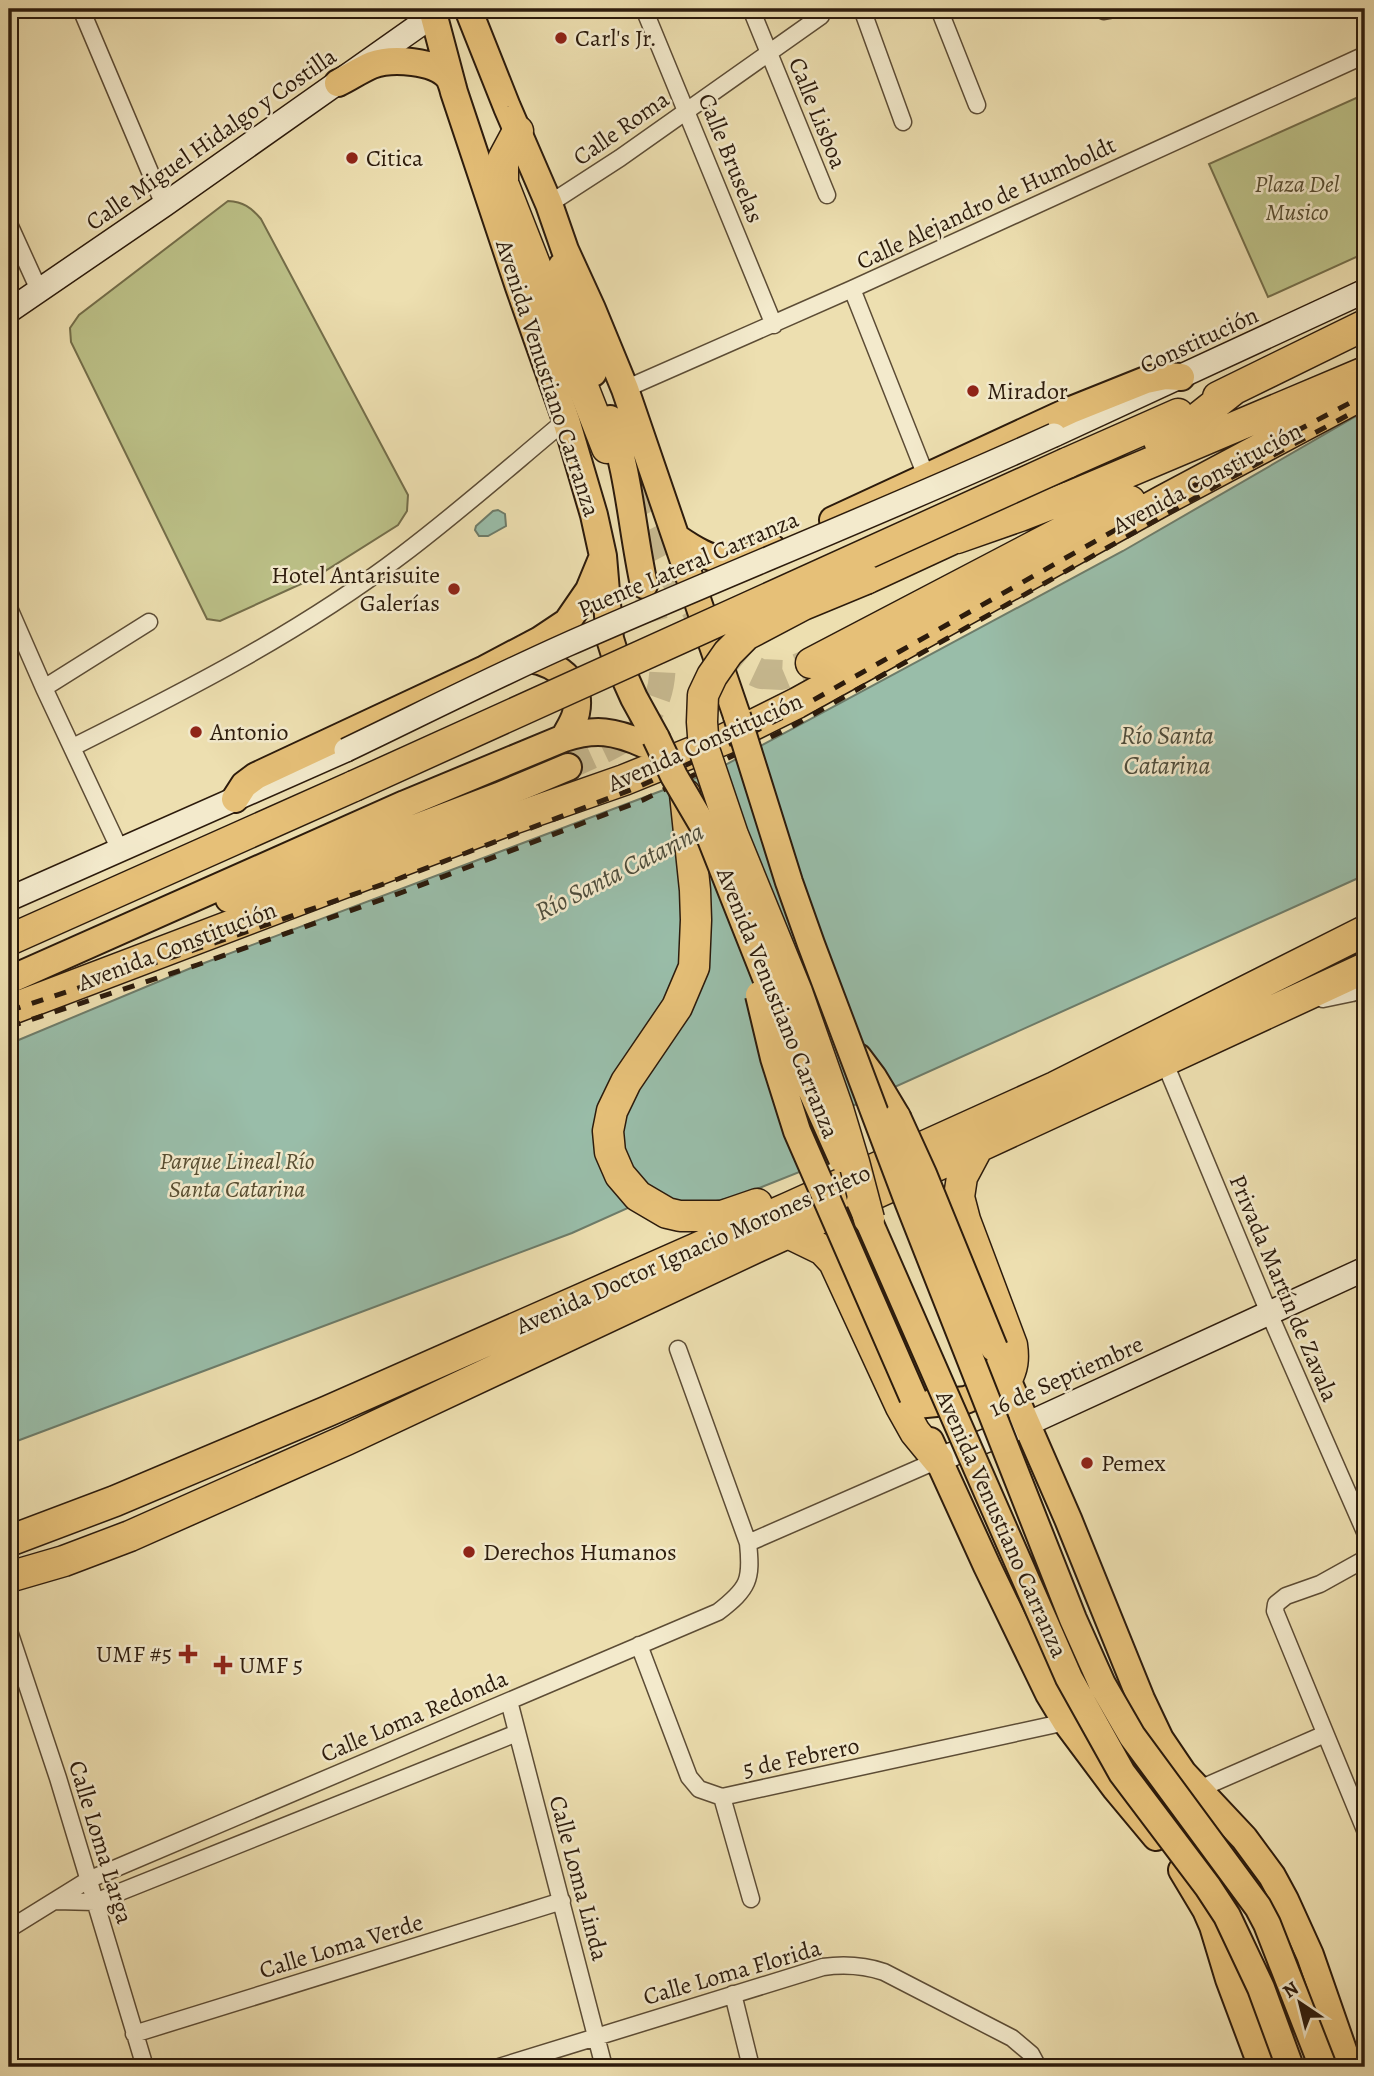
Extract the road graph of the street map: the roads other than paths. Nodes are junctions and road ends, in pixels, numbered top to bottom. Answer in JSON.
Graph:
{"nodes":[{"id":1,"x":81,"y":9,"type":"edge"},
{"id":2,"x":468,"y":9,"type":"edge"},
{"id":3,"x":644,"y":9,"type":"edge"},
{"id":4,"x":751,"y":9,"type":"edge"},
{"id":5,"x":862,"y":9,"type":"edge"},
{"id":6,"x":939,"y":9,"type":"edge"},
{"id":7,"x":1100,"y":9,"type":"edge"},
{"id":8,"x":1115,"y":9,"type":"edge"},
{"id":9,"x":435,"y":11,"type":"edge"},
{"id":10,"x":821,"y":16,"type":"dead end"},
{"id":11,"x":768,"y":52,"type":"junction"},
{"id":12,"x":1365,"y":55,"type":"edge"},
{"id":13,"x":338,"y":83,"type":"junction"},
{"id":14,"x":454,"y":92,"type":"junction"},
{"id":15,"x":977,"y":105,"type":"dead end"},
{"id":16,"x":687,"y":110,"type":"junction"},
{"id":17,"x":903,"y":122,"type":"dead end"},
{"id":18,"x":518,"y":131,"type":"junction"},
{"id":19,"x":827,"y":195,"type":"dead end"},
{"id":20,"x":549,"y":204,"type":"junction"},
{"id":21,"x":164,"y":205,"type":"junction"},
{"id":22,"x":9,"y":224,"type":"edge"},
{"id":23,"x":565,"y":250,"type":"junction"},
{"id":24,"x":852,"y":289,"type":"junction"},
{"id":25,"x":39,"y":290,"type":"junction"},
{"id":26,"x":1365,"y":291,"type":"edge"},
{"id":27,"x":9,"y":311,"type":"edge"},
{"id":28,"x":774,"y":325,"type":"junction"},
{"id":29,"x":1365,"y":325,"type":"edge"},
{"id":30,"x":1365,"y":372,"type":"edge"},
{"id":31,"x":1181,"y":377,"type":"junction"},
{"id":32,"x":625,"y":389,"type":"junction"},
{"id":33,"x":1233,"y":390,"type":"junction"},
{"id":34,"x":1365,"y":393,"type":"edge"},
{"id":35,"x":566,"y":420,"type":"junction"},
{"id":36,"x":1054,"y":435,"type":"joint"},
{"id":37,"x":607,"y":448,"type":"dead end"},
{"id":38,"x":926,"y":476,"type":"junction"},
{"id":39,"x":1162,"y":501,"type":"junction"},
{"id":40,"x":677,"y":538,"type":"junction"},
{"id":41,"x":957,"y":538,"type":"junction"},
{"id":42,"x":603,"y":556,"type":"junction"},
{"id":43,"x":644,"y":585,"type":"tunnel mouth"},
{"id":44,"x":9,"y":608,"type":"edge"},
{"id":45,"x":149,"y":622,"type":"dead end"},
{"id":46,"x":507,"y":658,"type":"junction"},
{"id":47,"x":811,"y":663,"type":"tunnel mouth"},
{"id":48,"x":44,"y":688,"type":"junction"},
{"id":49,"x":564,"y":738,"type":"junction"},
{"id":50,"x":650,"y":741,"type":"junction"},
{"id":51,"x":73,"y":747,"type":"junction"},
{"id":52,"x":568,"y":767,"type":"tunnel mouth"},
{"id":53,"x":679,"y":785,"type":"junction"},
{"id":54,"x":235,"y":799,"type":"junction"},
{"id":55,"x":120,"y":850,"type":"junction"},
{"id":56,"x":9,"y":898,"type":"edge"},
{"id":57,"x":748,"y":931,"type":"junction"},
{"id":58,"x":1365,"y":931,"type":"edge"},
{"id":59,"x":9,"y":940,"type":"edge"},
{"id":60,"x":65,"y":956,"type":"junction"},
{"id":61,"x":1365,"y":968,"type":"edge"},
{"id":62,"x":9,"y":980,"type":"edge"},
{"id":63,"x":1365,"y":987,"type":"edge"},
{"id":64,"x":1286,"y":1005,"type":"junction"},
{"id":65,"x":9,"y":1010,"type":"edge"},
{"id":66,"x":1195,"y":1016,"type":"junction"},
{"id":67,"x":851,"y":1048,"type":"junction"},
{"id":68,"x":1164,"y":1061,"type":"junction"},
{"id":69,"x":978,"y":1147,"type":"junction"},
{"id":70,"x":869,"y":1219,"type":"junction"},
{"id":71,"x":788,"y":1233,"type":"junction"},
{"id":72,"x":1365,"y":1269,"type":"edge"},
{"id":73,"x":1269,"y":1313,"type":"junction"},
{"id":74,"x":678,"y":1349,"type":"dead end"},
{"id":75,"x":1006,"y":1381,"type":"junction"},
{"id":76,"x":914,"y":1401,"type":"junction"},
{"id":77,"x":1025,"y":1425,"type":"junction"},
{"id":78,"x":938,"y":1460,"type":"junction"},
{"id":79,"x":1056,"y":1492,"type":"junction"},
{"id":80,"x":964,"y":1514,"type":"junction"},
{"id":81,"x":1365,"y":1532,"type":"edge"},
{"id":82,"x":9,"y":1541,"type":"edge"},
{"id":83,"x":748,"y":1543,"type":"junction"},
{"id":84,"x":1365,"y":1559,"type":"edge"},
{"id":85,"x":9,"y":1577,"type":"edge"},
{"id":86,"x":9,"y":1631,"type":"edge"},
{"id":87,"x":639,"y":1645,"type":"junction"},
{"id":88,"x":509,"y":1701,"type":"junction"},
{"id":89,"x":1066,"y":1723,"type":"junction"},
{"id":90,"x":517,"y":1733,"type":"junction"},
{"id":91,"x":1325,"y":1734,"type":"junction"},
{"id":92,"x":1197,"y":1790,"type":"junction"},
{"id":93,"x":722,"y":1797,"type":"junction"},
{"id":94,"x":1365,"y":1830,"type":"edge"},
{"id":95,"x":88,"y":1880,"type":"junction"},
{"id":96,"x":751,"y":1899,"type":"dead end"},
{"id":97,"x":1284,"y":1900,"type":"junction"},
{"id":98,"x":56,"y":1901,"type":"junction"},
{"id":99,"x":562,"y":1901,"type":"junction"},
{"id":100,"x":95,"y":1902,"type":"junction"},
{"id":101,"x":1213,"y":1926,"type":"junction"},
{"id":102,"x":9,"y":1929,"type":"edge"},
{"id":103,"x":733,"y":1994,"type":"junction"},
{"id":104,"x":135,"y":2034,"type":"junction"},
{"id":105,"x":596,"y":2037,"type":"junction"},
{"id":106,"x":145,"y":2067,"type":"edge"},
{"id":107,"x":499,"y":2067,"type":"edge"},
{"id":108,"x":604,"y":2067,"type":"edge"},
{"id":109,"x":751,"y":2067,"type":"edge"},
{"id":110,"x":1038,"y":2067,"type":"edge"},
{"id":111,"x":1262,"y":2067,"type":"edge"},
{"id":112,"x":1290,"y":2067,"type":"edge"},
{"id":113,"x":1323,"y":2067,"type":"edge"},
{"id":114,"x":1349,"y":2067,"type":"edge"}],
"edges":[{"from":1,"to":21,"type":"street"},
{"from":2,"to":18,"type":"main road","name":"Avenida Venustiano Carranza"},
{"from":3,"to":16,"type":"street","name":"Calle Bruselas"},
{"from":4,"to":11,"type":"street","name":"Calle Lisboa"},
{"from":5,"to":17,"type":"street"},
{"from":6,"to":15,"type":"street"},
{"from":7,"to":8,"type":"street"},
{"from":9,"to":13,"type":"street","name":"Calle Miguel Hidalgo y Costilla"},
{"from":9,"to":14,"type":"main road","name":"Avenida Venustiano Carranza"},
{"from":10,"to":11,"type":"street","name":"Calle Roma"},
{"from":11,"to":16,"type":"street","name":"Calle Roma"},
{"from":11,"to":19,"type":"street","name":"Calle Lisboa"},
{"from":12,"to":24,"type":"street","name":"Calle Alejandro de Humboldt"},
{"from":13,"to":14,"type":"main road"},
{"from":13,"to":21,"type":"street","name":"Calle Miguel Hidalgo y Costilla"},
{"from":14,"to":35,"type":"main road","name":"Avenida Venustiano Carranza"},
{"from":16,"to":20,"type":"street","name":"Calle Roma"},
{"from":16,"to":28,"type":"street","name":"Calle Bruselas"},
{"from":18,"to":20,"type":"main road","name":"Avenida Venustiano Carranza"},
{"from":18,"to":37,"type":"highway"},
{"from":20,"to":23,"type":"main road","name":"Avenida Venustiano Carranza"},
{"from":21,"to":25,"type":"street","name":"Calle Miguel Hidalgo y Costilla"},
{"from":22,"to":25,"type":"street"},
{"from":23,"to":32,"type":"main road","name":"Avenida Venustiano Carranza"},
{"from":23,"to":43,"type":"main road"},
{"from":24,"to":28,"type":"street","name":"Calle Alejandro de Humboldt"},
{"from":24,"to":38,"type":"street"},
{"from":25,"to":27,"type":"street","name":"Calle Miguel Hidalgo y Costilla"},
{"from":26,"to":31,"type":"street","name":"Constitución"},
{"from":28,"to":32,"type":"street","name":"Calle Alejandro de Humboldt"},
{"from":29,"to":33,"type":"highway"},
{"from":30,"to":41,"type":"highway"},
{"from":31,"to":36,"type":"street","name":"Constitución"},
{"from":31,"to":38,"type":"main road"},
{"from":32,"to":40,"type":"main road","name":"Avenida Venustiano Carranza"},
{"from":33,"to":41,"type":"highway"},
{"from":33,"to":59,"type":"highway","bridge":true},
{"from":34,"to":39,"type":"highway","name":"Avenida Constitución"},
{"from":35,"to":42,"type":"main road","name":"Avenida Venustiano Carranza"},
{"from":35,"to":51,"type":"street"},
{"from":36,"to":54,"type":"street","name":"Puente Lateral Carranza","bridge":true},
{"from":38,"to":40,"type":"main road"},
{"from":39,"to":47,"type":"highway"},
{"from":39,"to":65,"type":"highway","name":"Avenida Constitución"},
{"from":40,"to":67,"type":"main road","name":"Avenida Venustiano Carranza","bridge":true},
{"from":41,"to":70,"type":"highway","bridge":true},
{"from":42,"to":46,"type":"main road"},
{"from":42,"to":50,"type":"main road","name":"Avenida Venustiano Carranza"},
{"from":44,"to":48,"type":"street"},
{"from":45,"to":48,"type":"street"},
{"from":46,"to":49,"type":"main road"},
{"from":46,"to":54,"type":"main road"},
{"from":48,"to":51,"type":"street"},
{"from":49,"to":50,"type":"main road","name":"Avenida Constitución"},
{"from":49,"to":60,"type":"main road","name":"Avenida Constitución"},
{"from":50,"to":53,"type":"main road","name":"Avenida Venustiano Carranza","bridge":true},
{"from":51,"to":55,"type":"street"},
{"from":52,"to":60,"type":"main road"},
{"from":53,"to":57,"type":"main road","name":"Avenida Venustiano Carranza","bridge":true},
{"from":53,"to":66,"type":"highway"},
{"from":54,"to":55,"type":"street"},
{"from":55,"to":56,"type":"street"},
{"from":57,"to":70,"type":"main road","name":"Avenida Venustiano Carranza","bridge":true},
{"from":57,"to":76,"type":"main road","bridge":true},
{"from":58,"to":66,"type":"highway","name":"Avenida Doctor Ignacio Morones Prieto"},
{"from":60,"to":62,"type":"main road","name":"Avenida Constitución"},
{"from":61,"to":64,"type":"highway","name":"Avenida Doctor Ignacio Morones Prieto"},
{"from":63,"to":64,"type":"street"},
{"from":64,"to":68,"type":"highway","name":"Avenida Doctor Ignacio Morones Prieto"},
{"from":66,"to":82,"type":"highway","name":"Avenida Doctor Ignacio Morones Prieto"},
{"from":67,"to":75,"type":"main road","bridge":true},
{"from":67,"to":113,"type":"main road","name":"Avenida Venustiano Carranza","bridge":true},
{"from":68,"to":69,"type":"highway","name":"Avenida Doctor Ignacio Morones Prieto"},
{"from":68,"to":73,"type":"street","name":"Privada Martín de Zavala"},
{"from":69,"to":71,"type":"highway","name":"Avenida Doctor Ignacio Morones Prieto"},
{"from":69,"to":75,"type":"highway"},
{"from":70,"to":112,"type":"main road","name":"Avenida Venustiano Carranza","bridge":true},
{"from":71,"to":78,"type":"highway"},
{"from":71,"to":85,"type":"highway","name":"Avenida Doctor Ignacio Morones Prieto"},
{"from":72,"to":73,"type":"street","name":"16 de Septiembre"},
{"from":73,"to":77,"type":"street","name":"16 de Septiembre"},
{"from":73,"to":81,"type":"street","name":"Privada Martín de Zavala"},
{"from":74,"to":83,"type":"street","name":"Calle Loma Redonda"},
{"from":75,"to":76,"type":"main road"},
{"from":75,"to":77,"type":"main road"},
{"from":76,"to":78,"type":"main road"},
{"from":77,"to":78,"type":"street","name":"16 de Septiembre"},
{"from":77,"to":79,"type":"main road"},
{"from":78,"to":80,"type":"main road"},
{"from":78,"to":83,"type":"street","name":"16 de Septiembre"},
{"from":79,"to":80,"type":"main road"},
{"from":79,"to":92,"type":"main road"},
{"from":80,"to":89,"type":"main road"},
{"from":83,"to":87,"type":"street","name":"Calle Loma Redonda"},
{"from":84,"to":91,"type":"street"},
{"from":86,"to":95,"type":"street","name":"Calle Loma Larga"},
{"from":87,"to":88,"type":"street","name":"Calle Loma Redonda"},
{"from":87,"to":93,"type":"street","name":"5 de Febrero"},
{"from":88,"to":90,"type":"street","name":"Calle Loma Linda"},
{"from":88,"to":95,"type":"street","name":"Calle Loma Redonda"},
{"from":89,"to":93,"type":"street","name":"5 de Febrero"},
{"from":89,"to":101,"type":"main road"},
{"from":90,"to":99,"type":"street","name":"Calle Loma Linda"},
{"from":90,"to":100,"type":"street"},
{"from":91,"to":92,"type":"street"},
{"from":91,"to":94,"type":"street"},
{"from":92,"to":97,"type":"main road"},
{"from":93,"to":96,"type":"street"},
{"from":95,"to":98,"type":"street","name":"Calle Loma Redonda"},
{"from":95,"to":100,"type":"street","name":"Calle Loma Larga"},
{"from":97,"to":101,"type":"main road"},
{"from":97,"to":114,"type":"main road"},
{"from":98,"to":100,"type":"street"},
{"from":98,"to":102,"type":"street","name":"Calle Loma Redonda"},
{"from":99,"to":104,"type":"street","name":"Calle Loma Verde"},
{"from":99,"to":105,"type":"street","name":"Calle Loma Linda"},
{"from":100,"to":104,"type":"street","name":"Calle Loma Larga"},
{"from":101,"to":111,"type":"main road"},
{"from":103,"to":105,"type":"street","name":"Calle Loma Florida"},
{"from":103,"to":109,"type":"street"},
{"from":103,"to":110,"type":"street","name":"Calle Loma Florida"},
{"from":104,"to":106,"type":"street","name":"Calle Loma Larga"},
{"from":105,"to":107,"type":"street","name":"Calle Loma Florida"},
{"from":105,"to":108,"type":"street","name":"Calle Loma Linda"}]}
